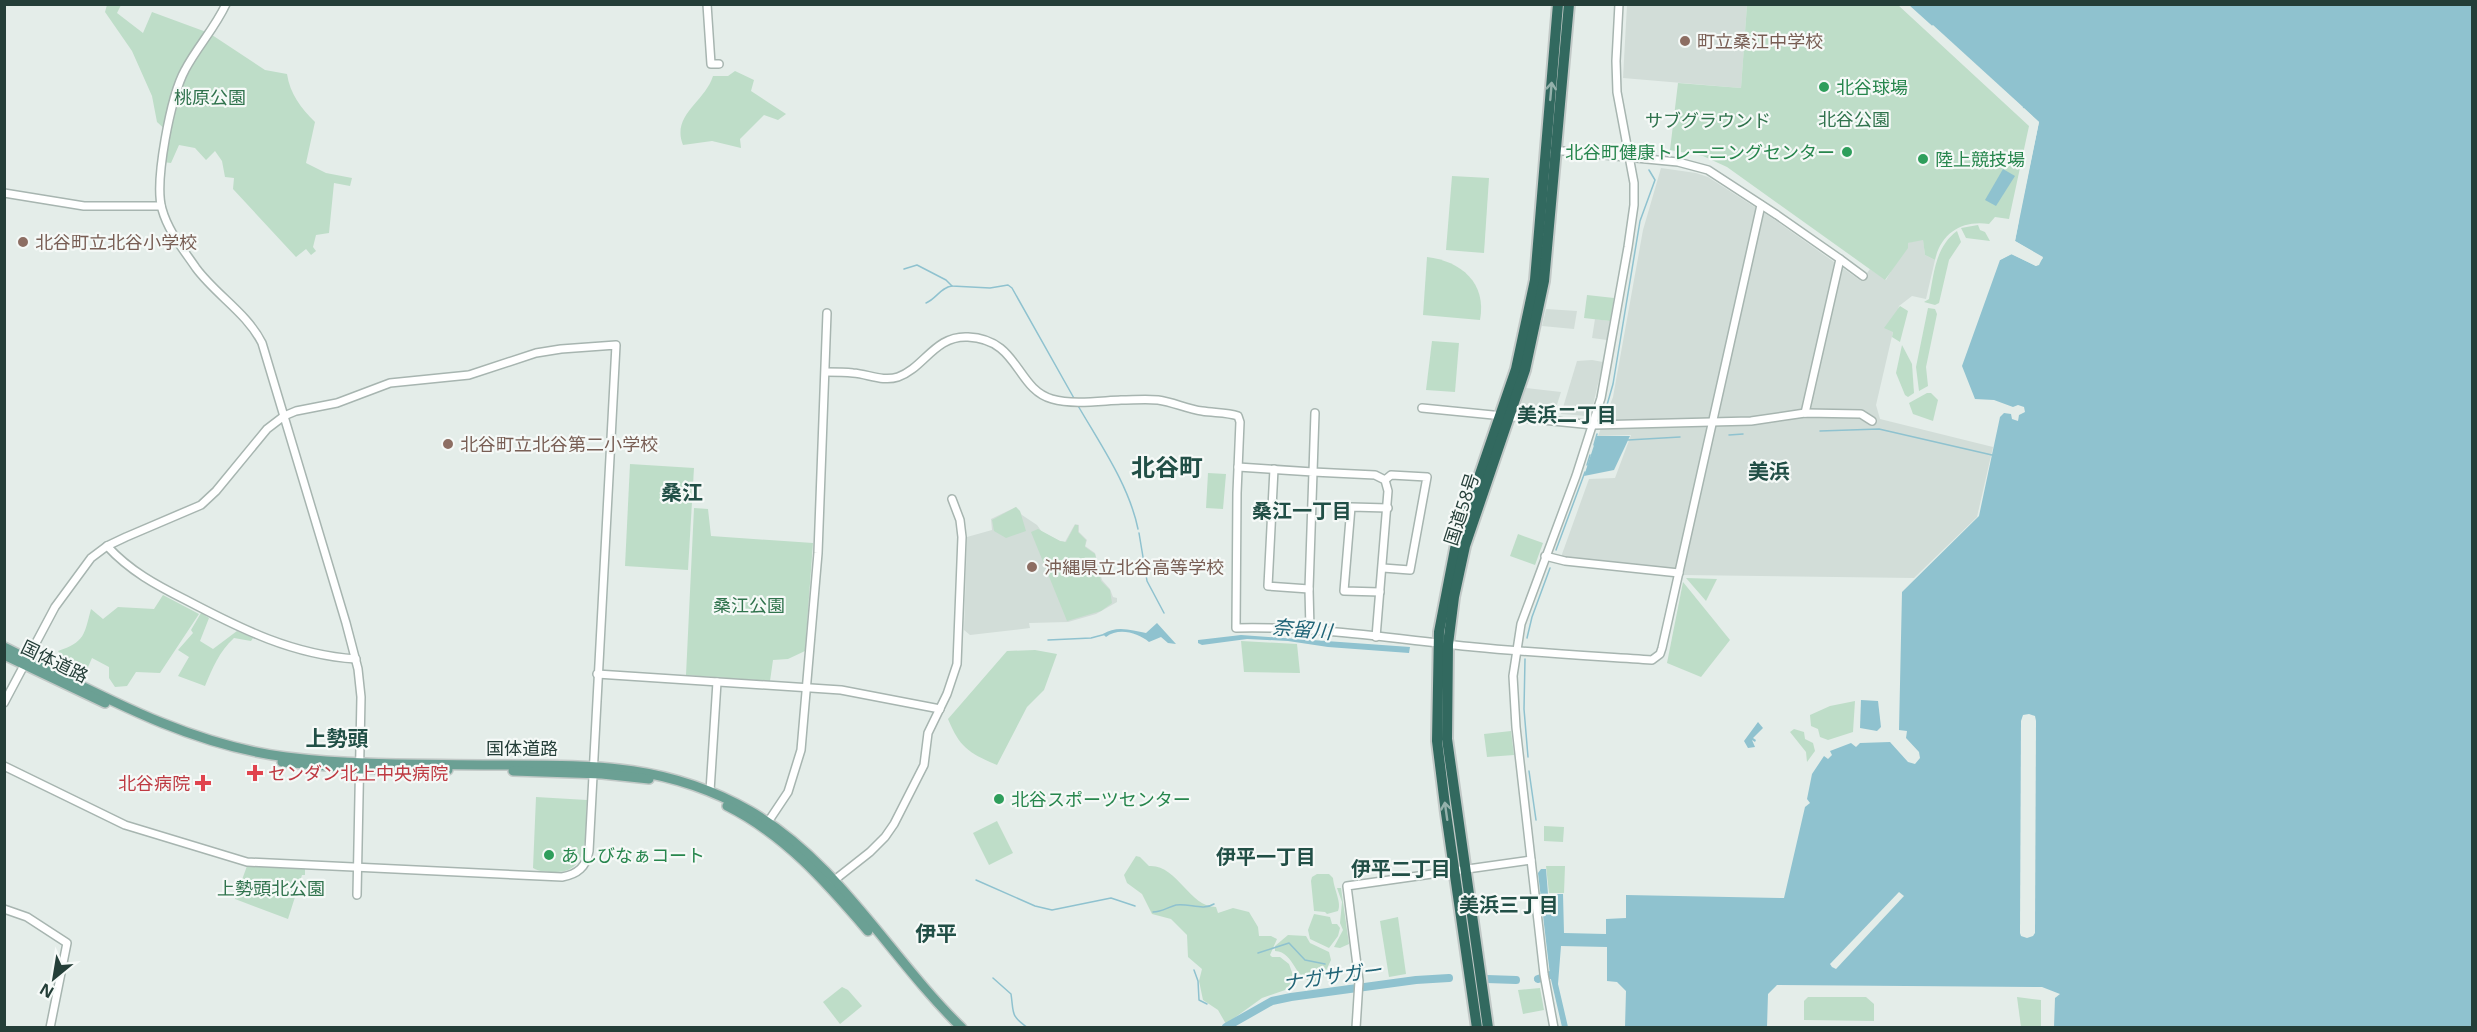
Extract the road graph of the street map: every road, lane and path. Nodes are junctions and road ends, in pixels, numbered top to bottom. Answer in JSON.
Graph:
{"nodes":[{"id":1,"x":226,"y":4,"type":"edge"},
{"id":2,"x":707,"y":4,"type":"edge"},
{"id":3,"x":1558,"y":4,"type":"edge"},
{"id":4,"x":1569,"y":4,"type":"edge"},
{"id":5,"x":1619,"y":4,"type":"edge"},
{"id":6,"x":715,"y":64,"type":"dead end"},
{"id":7,"x":1551,"y":150,"type":"junction"},
{"id":8,"x":1629,"y":157,"type":"junction"},
{"id":9,"x":4,"y":193,"type":"edge"},
{"id":10,"x":1761,"y":205,"type":"junction"},
{"id":11,"x":161,"y":206,"type":"junction"},
{"id":12,"x":1840,"y":259,"type":"junction"},
{"id":13,"x":1863,"y":276,"type":"dead end"},
{"id":14,"x":827,"y":313,"type":"dead end"},
{"id":15,"x":826,"y":372,"type":"junction"},
{"id":16,"x":1422,"y":408,"type":"dead end"},
{"id":17,"x":1315,"y":413,"type":"dead end"},
{"id":18,"x":1805,"y":414,"type":"junction"},
{"id":19,"x":284,"y":416,"type":"junction"},
{"id":20,"x":1504,"y":417,"type":"junction"},
{"id":21,"x":1872,"y":421,"type":"dead end"},
{"id":22,"x":1713,"y":423,"type":"junction"},
{"id":23,"x":1593,"y":424,"type":"junction"},
{"id":24,"x":1238,"y":467,"type":"junction"},
{"id":25,"x":1274,"y":470,"type":"junction"},
{"id":26,"x":1313,"y":472,"type":"junction"},
{"id":27,"x":1384,"y":480,"type":"junction"},
{"id":28,"x":952,"y":499,"type":"dead end"},
{"id":29,"x":1388,"y":508,"type":"junction"},
{"id":30,"x":107,"y":546,"type":"junction"},
{"id":31,"x":1545,"y":556,"type":"junction"},
{"id":32,"x":1383,"y":568,"type":"junction"},
{"id":33,"x":1679,"y":573,"type":"junction"},
{"id":34,"x":1309,"y":589,"type":"junction"},
{"id":35,"x":1380,"y":592,"type":"junction"},
{"id":36,"x":1310,"y":630,"type":"junction"},
{"id":37,"x":1376,"y":637,"type":"junction"},
{"id":38,"x":1443,"y":643,"type":"junction"},
{"id":39,"x":4,"y":647,"type":"edge"},
{"id":40,"x":1516,"y":650,"type":"junction"},
{"id":41,"x":4,"y":655,"type":"edge"},
{"id":42,"x":356,"y":659,"type":"junction"},
{"id":43,"x":26,"y":661,"type":"junction"},
{"id":44,"x":597,"y":674,"type":"junction"},
{"id":45,"x":717,"y":682,"type":"junction"},
{"id":46,"x":807,"y":688,"type":"junction"},
{"id":47,"x":4,"y":703,"type":"edge"},
{"id":48,"x":940,"y":709,"type":"junction"},
{"id":49,"x":360,"y":765,"type":"junction"},
{"id":50,"x":4,"y":766,"type":"edge"},
{"id":51,"x":592,"y":769,"type":"junction"},
{"id":52,"x":710,"y":791,"type":"junction"},
{"id":53,"x":768,"y":822,"type":"junction"},
{"id":54,"x":1531,"y":860,"type":"junction"},
{"id":55,"x":358,"y":867,"type":"junction"},
{"id":56,"x":1459,"y":868,"type":"junction"},
{"id":57,"x":831,"y":883,"type":"junction"},
{"id":58,"x":357,"y":895,"type":"dead end"},
{"id":59,"x":4,"y":909,"type":"edge"},
{"id":60,"x":50,"y":1028,"type":"edge"},
{"id":61,"x":952,"y":1028,"type":"edge"},
{"id":62,"x":962,"y":1028,"type":"edge"},
{"id":63,"x":1356,"y":1028,"type":"edge"},
{"id":64,"x":1477,"y":1028,"type":"edge"},
{"id":65,"x":1488,"y":1028,"type":"edge"},
{"id":66,"x":1554,"y":1028,"type":"edge"}],
"edges":[{"from":1,"to":11,"type":"street"},
{"from":2,"to":6,"type":"street"},
{"from":7,"to":3,"type":"highway","name":"国道58号","one_way":true},
{"from":4,"to":7,"type":"highway","name":"国道58号"},
{"from":5,"to":8,"type":"street"},
{"from":7,"to":8,"type":"street"},
{"from":7,"to":20,"type":"highway","name":"国道58号"},
{"from":8,"to":10,"type":"street"},
{"from":8,"to":23,"type":"street"},
{"from":9,"to":11,"type":"street"},
{"from":10,"to":12,"type":"street"},
{"from":10,"to":22,"type":"street"},
{"from":11,"to":19,"type":"street"},
{"from":12,"to":13,"type":"street"},
{"from":12,"to":18,"type":"street"},
{"from":14,"to":15,"type":"street"},
{"from":15,"to":24,"type":"street"},
{"from":15,"to":46,"type":"street"},
{"from":16,"to":20,"type":"street"},
{"from":17,"to":26,"type":"street"},
{"from":18,"to":21,"type":"street"},
{"from":18,"to":22,"type":"street"},
{"from":19,"to":30,"type":"street"},
{"from":19,"to":42,"type":"street"},
{"from":19,"to":44,"type":"street"},
{"from":20,"to":23,"type":"street"},
{"from":20,"to":38,"type":"highway","name":"国道58号"},
{"from":22,"to":23,"type":"street"},
{"from":22,"to":33,"type":"street"},
{"from":23,"to":31,"type":"street"},
{"from":24,"to":25,"type":"street"},
{"from":24,"to":36,"type":"street"},
{"from":25,"to":26,"type":"street"},
{"from":25,"to":34,"type":"street"},
{"from":26,"to":27,"type":"street"},
{"from":26,"to":34,"type":"street"},
{"from":27,"to":29,"type":"street"},
{"from":27,"to":32,"type":"street"},
{"from":28,"to":48,"type":"street"},
{"from":29,"to":32,"type":"street"},
{"from":29,"to":35,"type":"street"},
{"from":30,"to":42,"type":"street"},
{"from":30,"to":43,"type":"street"},
{"from":31,"to":33,"type":"street"},
{"from":31,"to":40,"type":"street"},
{"from":32,"to":35,"type":"street"},
{"from":33,"to":40,"type":"street"},
{"from":34,"to":36,"type":"street"},
{"from":35,"to":37,"type":"street"},
{"from":36,"to":37,"type":"street"},
{"from":37,"to":38,"type":"street"},
{"from":38,"to":40,"type":"street"},
{"from":38,"to":56,"type":"highway","name":"国道58号"},
{"from":39,"to":43,"type":"main road","name":"国体道路"},
{"from":40,"to":54,"type":"street"},
{"from":41,"to":43,"type":"main road","name":"国体道路"},
{"from":42,"to":49,"type":"street"},
{"from":43,"to":47,"type":"street"},
{"from":43,"to":49,"type":"main road","name":"国体道路"},
{"from":44,"to":45,"type":"street"},
{"from":44,"to":51,"type":"street"},
{"from":45,"to":46,"type":"street"},
{"from":45,"to":52,"type":"street"},
{"from":46,"to":48,"type":"street"},
{"from":46,"to":53,"type":"street"},
{"from":48,"to":57,"type":"street"},
{"from":49,"to":51,"type":"main road","name":"国体道路"},
{"from":49,"to":55,"type":"street"},
{"from":50,"to":55,"type":"street"},
{"from":51,"to":52,"type":"main road","name":"国体道路"},
{"from":51,"to":55,"type":"street"},
{"from":51,"to":57,"type":"main road","name":"国体道路"},
{"from":52,"to":53,"type":"main road","name":"国体道路"},
{"from":53,"to":57,"type":"main road","name":"国体道路"},
{"from":54,"to":56,"type":"street"},
{"from":54,"to":66,"type":"street"},
{"from":55,"to":58,"type":"street"},
{"from":56,"to":63,"type":"street"},
{"from":56,"to":64,"type":"highway","name":"国道58号"},
{"from":56,"to":65,"type":"highway","name":"国道58号"},
{"from":57,"to":61,"type":"main road","name":"国体道路"},
{"from":57,"to":62,"type":"main road","name":"国体道路"},
{"from":59,"to":60,"type":"street"}]}
